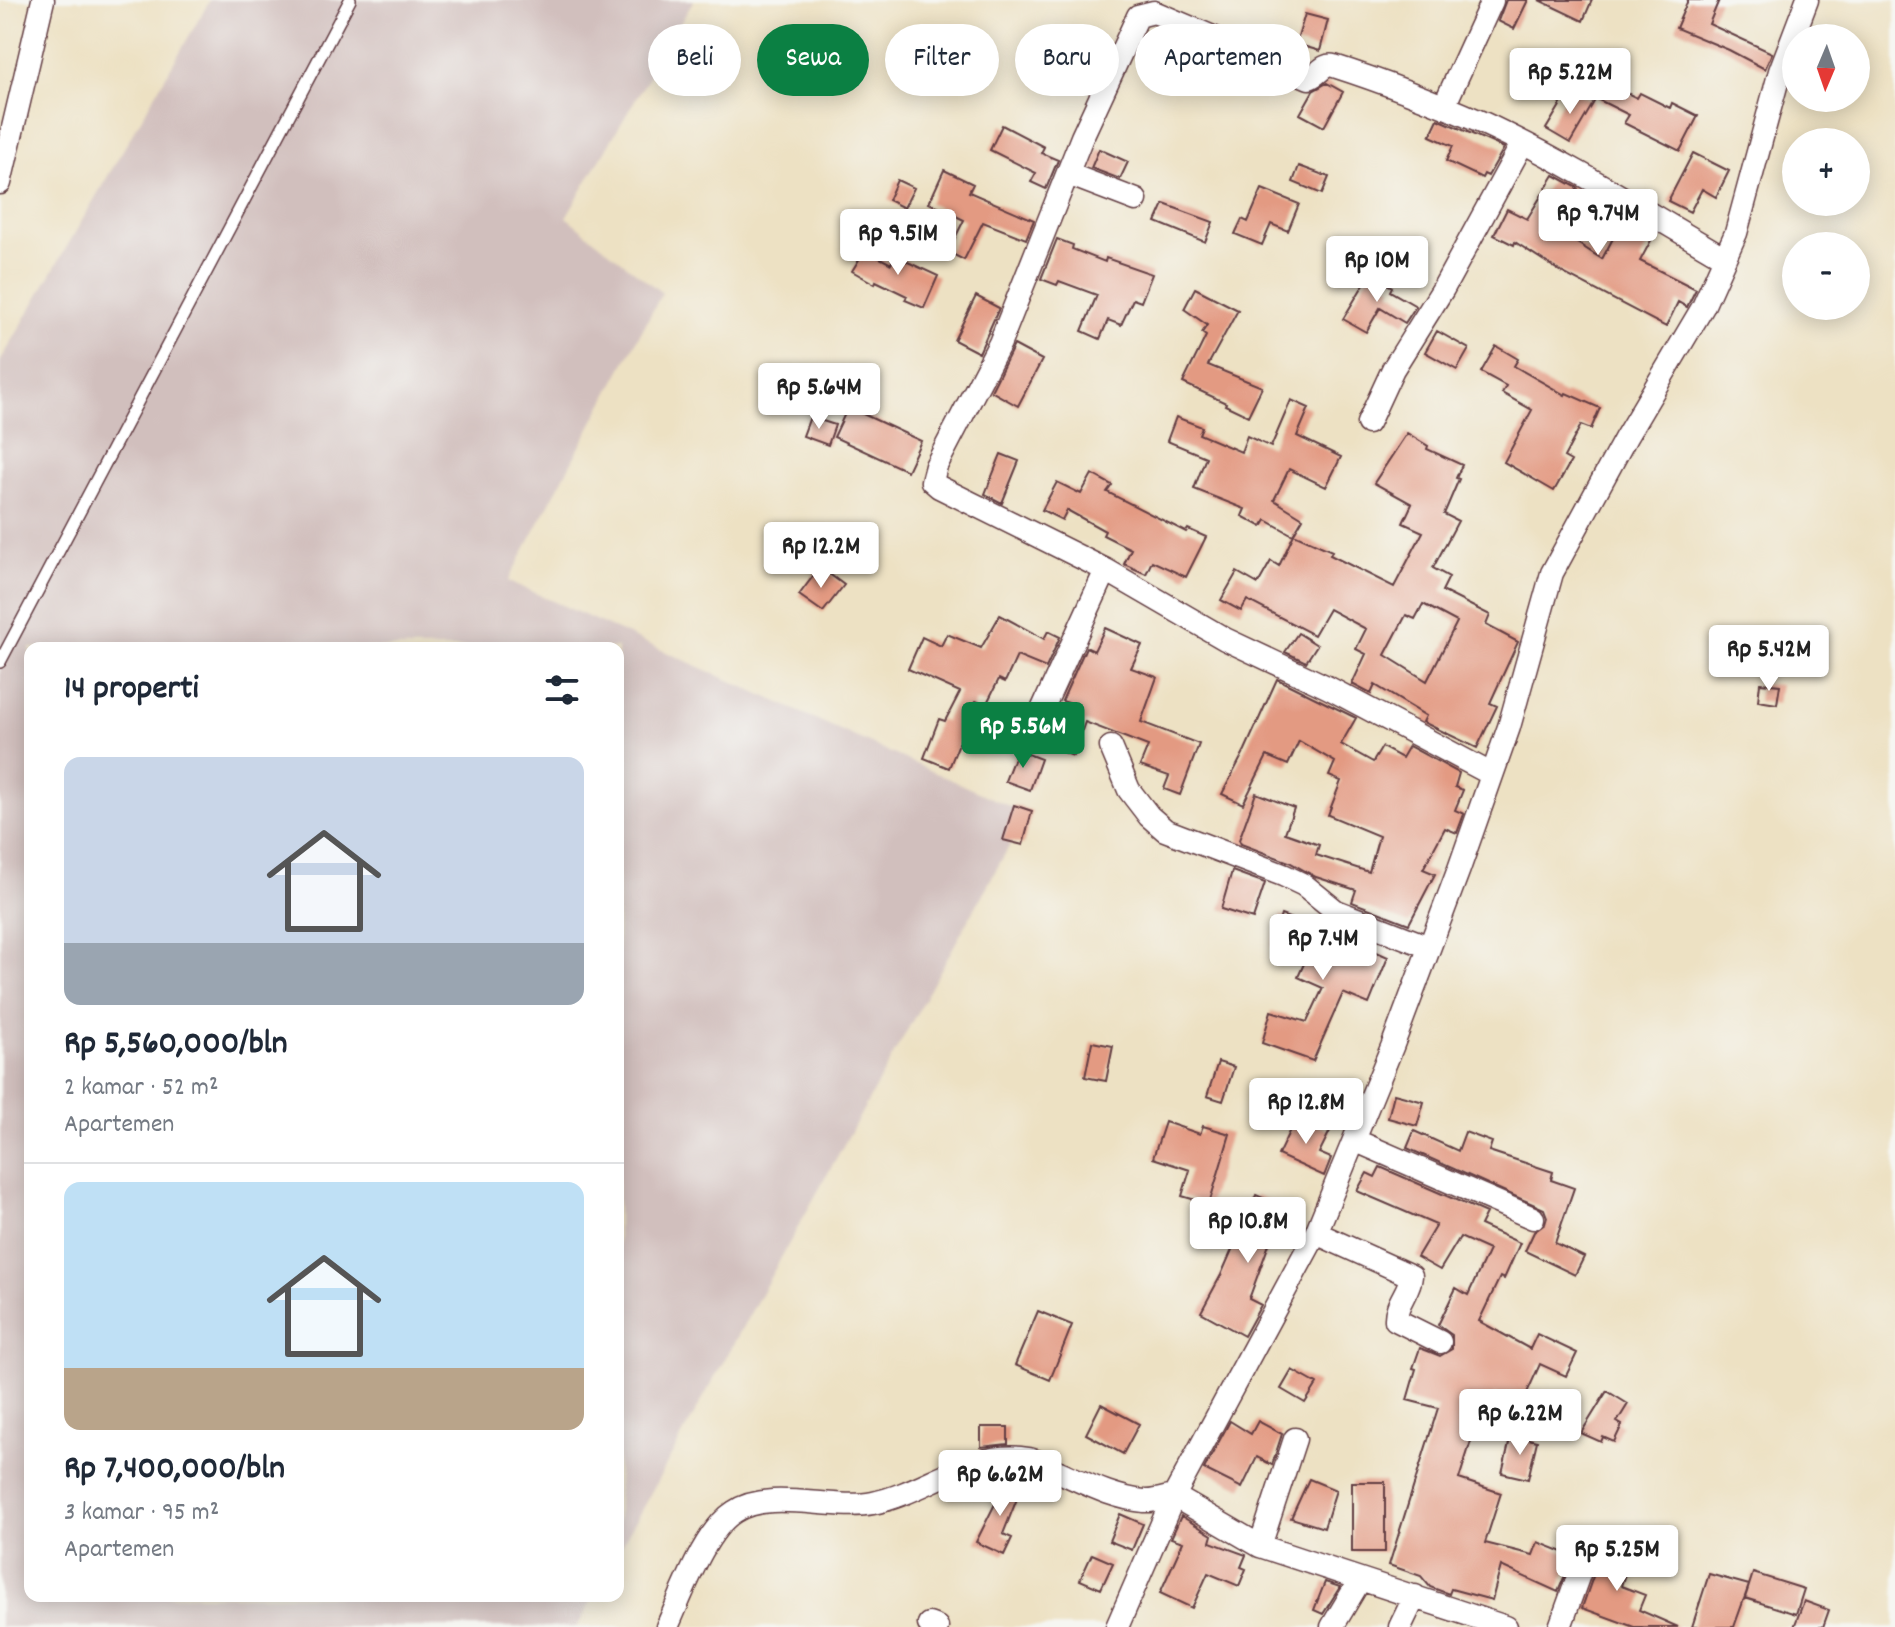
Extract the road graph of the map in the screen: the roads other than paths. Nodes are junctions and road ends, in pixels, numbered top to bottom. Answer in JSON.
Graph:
{"nodes":[{"id":1,"x":43,"y":0,"type":"edge"},
{"id":2,"x":350,"y":0,"type":"edge"},
{"id":3,"x":1807,"y":0,"type":"edge"},
{"id":4,"x":1492,"y":1,"type":"edge"},
{"id":5,"x":1145,"y":6,"type":"edge"},
{"id":6,"x":1444,"y":106,"type":"junction"},
{"id":7,"x":1522,"y":144,"type":"junction"},
{"id":8,"x":1068,"y":174,"type":"junction"},
{"id":9,"x":0,"y":183,"type":"edge"},
{"id":10,"x":1136,"y":200,"type":"dead end"},
{"id":11,"x":1725,"y":258,"type":"junction"},
{"id":12,"x":1368,"y":423,"type":"dead end"},
{"id":13,"x":1106,"y":570,"type":"junction"},
{"id":14,"x":0,"y":662,"type":"edge"},
{"id":15,"x":1032,"y":732,"type":"dead end"},
{"id":16,"x":1111,"y":747,"type":"dead end"},
{"id":17,"x":1491,"y":774,"type":"junction"},
{"id":18,"x":1429,"y":947,"type":"junction"},
{"id":19,"x":1354,"y":1140,"type":"junction"},
{"id":20,"x":1533,"y":1218,"type":"dead end"},
{"id":21,"x":1316,"y":1233,"type":"junction"},
{"id":22,"x":1440,"y":1342,"type":"dead end"},
{"id":23,"x":1295,"y":1439,"type":"dead end"},
{"id":24,"x":1174,"y":1496,"type":"junction"},
{"id":25,"x":1260,"y":1546,"type":"junction"},
{"id":26,"x":1582,"y":1566,"type":"dead end"},
{"id":27,"x":1360,"y":1580,"type":"junction"},
{"id":28,"x":1415,"y":1596,"type":"junction"},
{"id":29,"x":667,"y":1627,"type":"edge"},
{"id":30,"x":1117,"y":1627,"type":"edge"},
{"id":31,"x":1332,"y":1627,"type":"edge"},
{"id":32,"x":1400,"y":1627,"type":"edge"},
{"id":33,"x":1506,"y":1627,"type":"edge"},
{"id":34,"x":1560,"y":1627,"type":"edge"}],
"edges":[{"from":1,"to":9,"type":"street"},
{"from":2,"to":14,"type":"lane"},
{"from":3,"to":11,"type":"street"},
{"from":4,"to":6,"type":"street"},
{"from":5,"to":6,"type":"street"},
{"from":5,"to":8,"type":"street"},
{"from":6,"to":7,"type":"street"},
{"from":7,"to":11,"type":"street"},
{"from":7,"to":12,"type":"street"},
{"from":8,"to":10,"type":"street"},
{"from":8,"to":13,"type":"street"},
{"from":11,"to":17,"type":"street"},
{"from":13,"to":15,"type":"street"},
{"from":13,"to":17,"type":"street"},
{"from":16,"to":18,"type":"street"},
{"from":17,"to":18,"type":"street"},
{"from":18,"to":19,"type":"street"},
{"from":19,"to":20,"type":"street"},
{"from":19,"to":21,"type":"street"},
{"from":21,"to":22,"type":"street"},
{"from":21,"to":24,"type":"street"},
{"from":23,"to":25,"type":"street"},
{"from":24,"to":25,"type":"street"},
{"from":24,"to":29,"type":"street"},
{"from":24,"to":30,"type":"street"},
{"from":25,"to":27,"type":"street"},
{"from":26,"to":34,"type":"street"},
{"from":27,"to":28,"type":"street"},
{"from":27,"to":31,"type":"street"},
{"from":28,"to":32,"type":"street"},
{"from":28,"to":33,"type":"street"}]}
